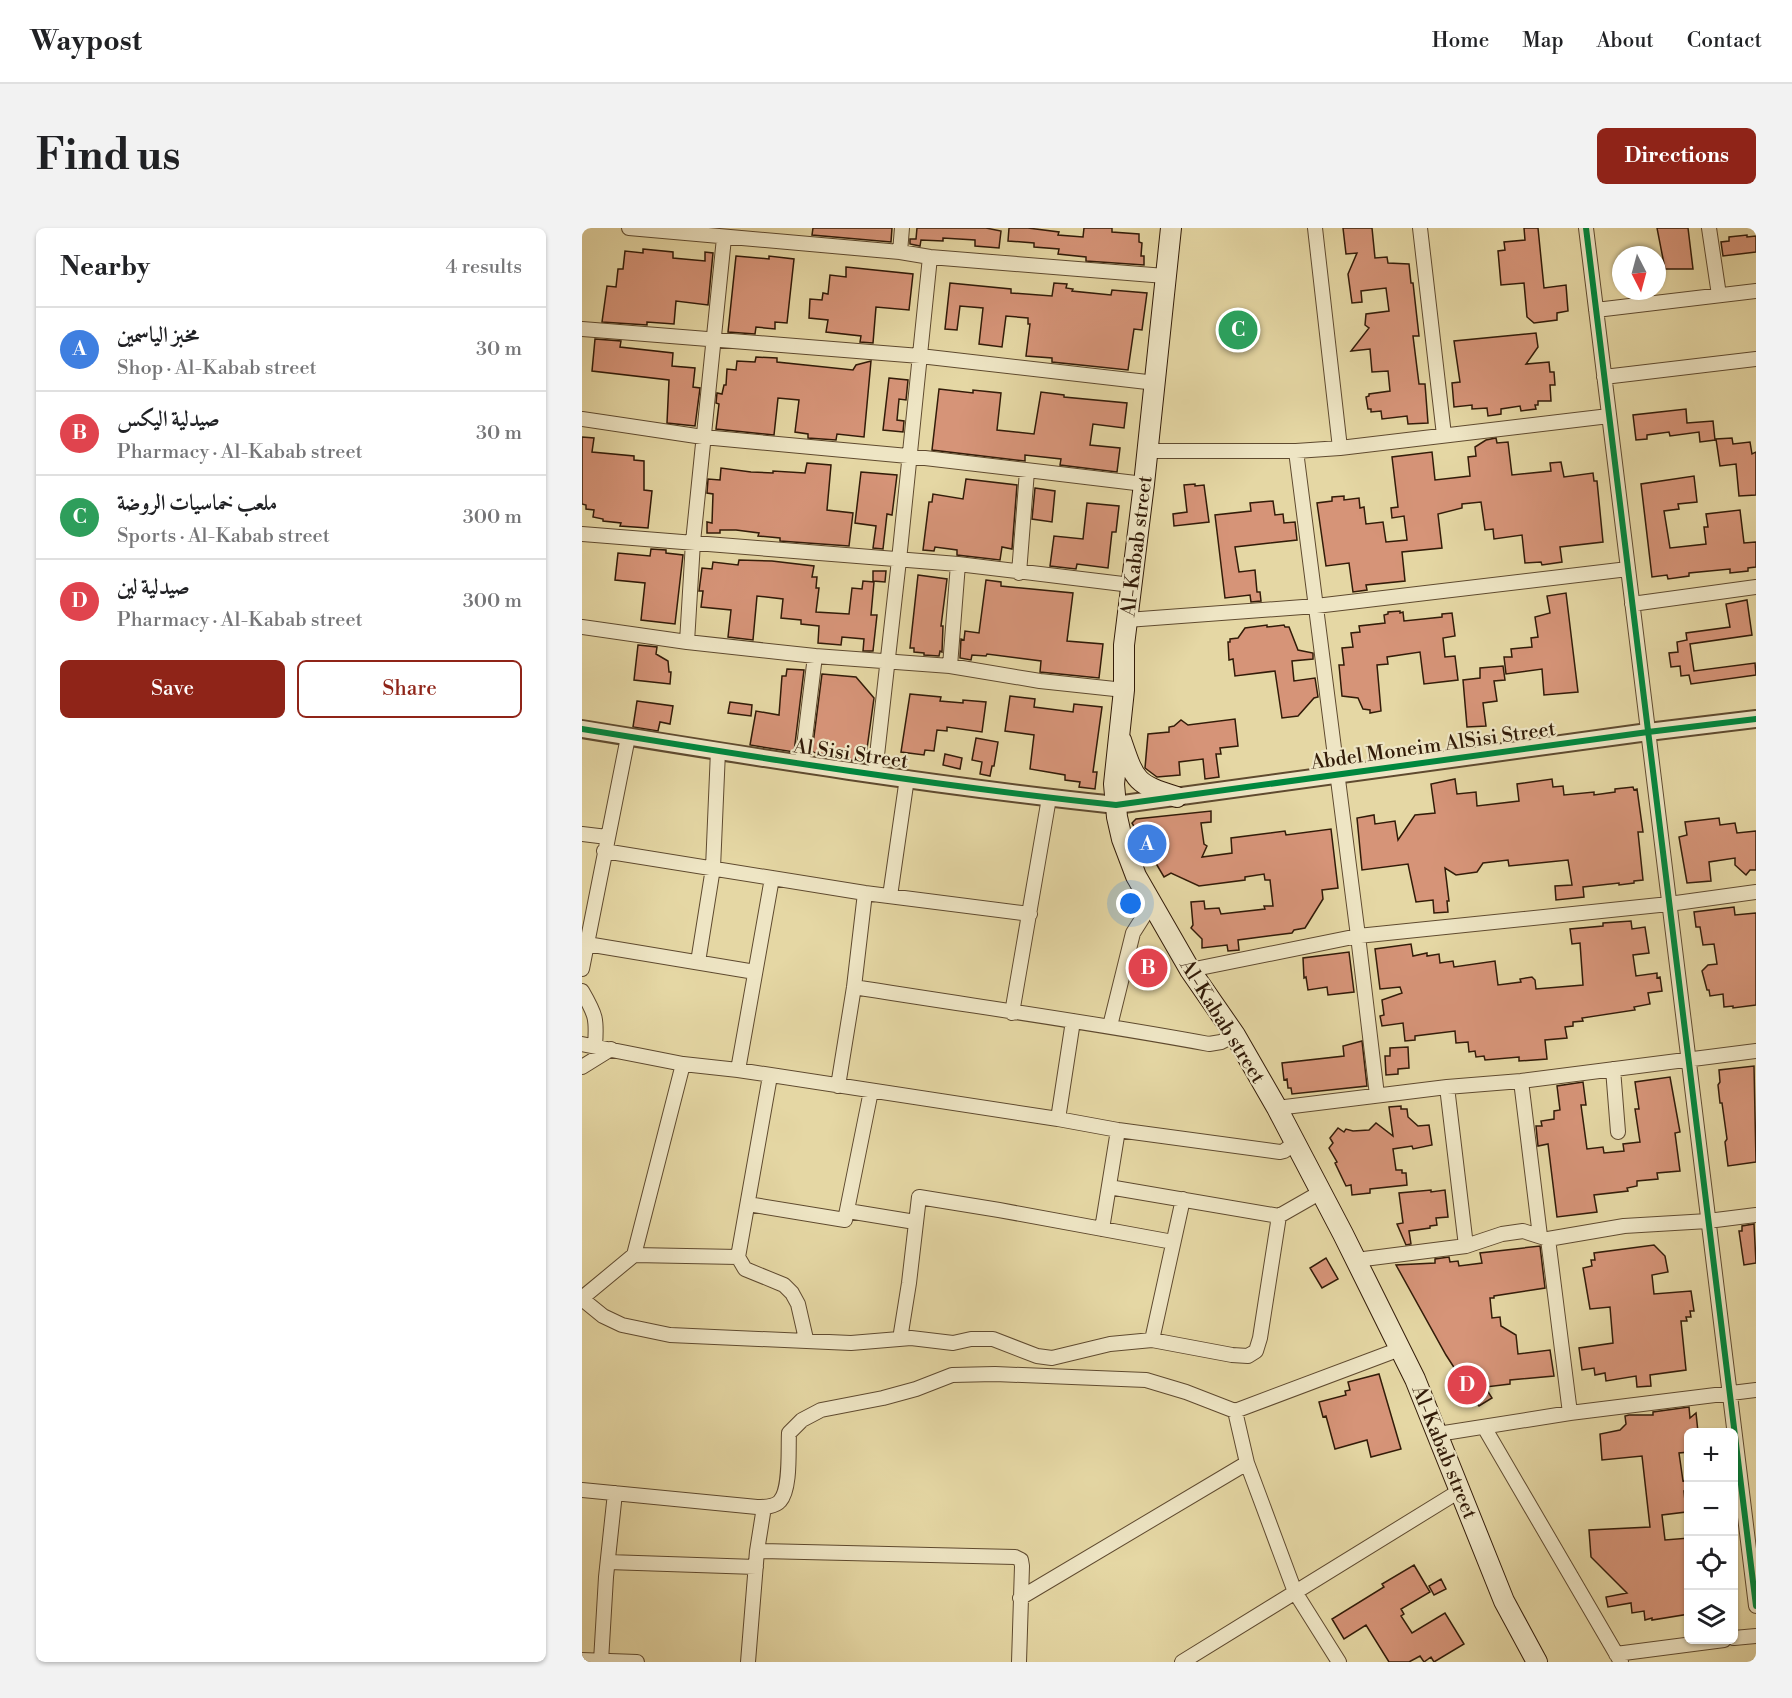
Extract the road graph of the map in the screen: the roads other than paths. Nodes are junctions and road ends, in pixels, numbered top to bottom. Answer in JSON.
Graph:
{"nodes":[{"id":1,"x":629,"y":228,"type":"edge"},
{"id":2,"x":902,"y":228,"type":"edge"},
{"id":3,"x":1171,"y":228,"type":"edge"},
{"id":4,"x":1315,"y":228,"type":"edge"},
{"id":5,"x":1420,"y":228,"type":"edge"},
{"id":6,"x":1586,"y":228,"type":"edge"},
{"id":7,"x":1709,"y":228,"type":"edge"},
{"id":8,"x":724,"y":238,"type":"junction"},
{"id":9,"x":900,"y":252,"type":"junction"},
{"id":10,"x":930,"y":257,"type":"junction"},
{"id":11,"x":1165,"y":276,"type":"junction"},
{"id":12,"x":1756,"y":291,"type":"edge"},
{"id":13,"x":1719,"y":295,"type":"junction"},
{"id":14,"x":1596,"y":310,"type":"junction"},
{"id":15,"x":582,"y":329,"type":"edge"},
{"id":16,"x":714,"y":338,"type":"junction"},
{"id":17,"x":920,"y":356,"type":"junction"},
{"id":18,"x":1756,"y":359,"type":"edge"},
{"id":19,"x":1604,"y":377,"type":"junction"},
{"id":20,"x":1156,"y":383,"type":"junction"},
{"id":21,"x":1609,"y":416,"type":"junction"},
{"id":22,"x":582,"y":419,"type":"edge"},
{"id":23,"x":1444,"y":435,"type":"junction"},
{"id":24,"x":704,"y":437,"type":"junction"},
{"id":25,"x":1340,"y":448,"type":"junction"},
{"id":26,"x":1148,"y":451,"type":"junction"},
{"id":27,"x":1296,"y":451,"type":"junction"},
{"id":28,"x":909,"y":456,"type":"junction"},
{"id":29,"x":1027,"y":471,"type":"junction"},
{"id":30,"x":1144,"y":484,"type":"junction"},
{"id":31,"x":582,"y":534,"type":"edge"},
{"id":32,"x":693,"y":542,"type":"junction"},
{"id":33,"x":899,"y":560,"type":"junction"},
{"id":34,"x":958,"y":564,"type":"junction"},
{"id":35,"x":1628,"y":569,"type":"junction"},
{"id":36,"x":1019,"y":573,"type":"junction"},
{"id":37,"x":1131,"y":585,"type":"junction"},
{"id":38,"x":1756,"y":587,"type":"edge"},
{"id":39,"x":1632,"y":604,"type":"junction"},
{"id":40,"x":1316,"y":606,"type":"junction"},
{"id":41,"x":1127,"y":620,"type":"junction"},
{"id":42,"x":582,"y":627,"type":"edge"},
{"id":43,"x":687,"y":642,"type":"junction"},
{"id":44,"x":815,"y":656,"type":"junction"},
{"id":45,"x":887,"y":662,"type":"junction"},
{"id":46,"x":950,"y":666,"type":"junction"},
{"id":47,"x":1124,"y":690,"type":"junction"},
{"id":48,"x":1756,"y":719,"type":"edge"},
{"id":49,"x":582,"y":729,"type":"edge"},
{"id":50,"x":1648,"y":732,"type":"junction"},
{"id":51,"x":628,"y":736,"type":"junction"},
{"id":52,"x":1119,"y":736,"type":"junction"},
{"id":53,"x":718,"y":751,"type":"junction"},
{"id":54,"x":801,"y":763,"type":"junction"},
{"id":55,"x":875,"y":773,"type":"junction"},
{"id":56,"x":1338,"y":776,"type":"junction"},
{"id":57,"x":907,"y":778,"type":"junction"},
{"id":58,"x":1177,"y":797,"type":"junction"},
{"id":59,"x":1049,"y":798,"type":"junction"},
{"id":60,"x":1116,"y":805,"type":"junction"},
{"id":61,"x":582,"y":834,"type":"edge"},
{"id":62,"x":606,"y":844,"type":"junction"},
{"id":63,"x":713,"y":868,"type":"junction"},
{"id":64,"x":772,"y":878,"type":"junction"},
{"id":65,"x":1756,"y":892,"type":"edge"},
{"id":66,"x":865,"y":893,"type":"junction"},
{"id":67,"x":890,"y":896,"type":"junction"},
{"id":68,"x":1152,"y":903,"type":"junction"},
{"id":69,"x":1670,"y":904,"type":"junction"},
{"id":70,"x":587,"y":911,"type":"edge"},
{"id":71,"x":1030,"y":914,"type":"junction"},
{"id":72,"x":1358,"y":936,"type":"junction"},
{"id":73,"x":587,"y":944,"type":"junction"},
{"id":74,"x":698,"y":962,"type":"junction"},
{"id":75,"x":582,"y":969,"type":"edge"},
{"id":76,"x":1190,"y":970,"type":"junction"},
{"id":77,"x":756,"y":972,"type":"junction"},
{"id":78,"x":854,"y":987,"type":"junction"},
{"id":79,"x":582,"y":991,"type":"edge"},
{"id":80,"x":1012,"y":1013,"type":"junction"},
{"id":81,"x":1072,"y":1021,"type":"junction"},
{"id":82,"x":1110,"y":1026,"type":"junction"},
{"id":83,"x":1235,"y":1035,"type":"junction"},
{"id":84,"x":588,"y":1045,"type":"edge"},
{"id":85,"x":611,"y":1049,"type":"junction"},
{"id":86,"x":1756,"y":1051,"type":"edge"},
{"id":87,"x":1689,"y":1059,"type":"junction"},
{"id":88,"x":682,"y":1064,"type":"junction"},
{"id":89,"x":582,"y":1067,"type":"edge"},
{"id":90,"x":1613,"y":1069,"type":"junction"},
{"id":91,"x":738,"y":1070,"type":"junction"},
{"id":92,"x":770,"y":1076,"type":"junction"},
{"id":93,"x":1521,"y":1081,"type":"junction"},
{"id":94,"x":838,"y":1086,"type":"junction"},
{"id":95,"x":1446,"y":1087,"type":"junction"},
{"id":96,"x":871,"y":1091,"type":"junction"},
{"id":97,"x":1377,"y":1095,"type":"junction"},
{"id":98,"x":1277,"y":1108,"type":"junction"},
{"id":99,"x":1058,"y":1119,"type":"junction"},
{"id":100,"x":1118,"y":1130,"type":"junction"},
{"id":101,"x":1618,"y":1132,"type":"dead end"},
{"id":102,"x":1295,"y":1143,"type":"junction"},
{"id":103,"x":1109,"y":1187,"type":"junction"},
{"id":104,"x":1321,"y":1192,"type":"junction"},
{"id":105,"x":1183,"y":1199,"type":"junction"},
{"id":106,"x":748,"y":1204,"type":"junction"},
{"id":107,"x":848,"y":1211,"type":"junction"},
{"id":108,"x":1756,"y":1215,"type":"edge"},
{"id":109,"x":1279,"y":1216,"type":"junction"},
{"id":110,"x":1708,"y":1221,"type":"junction"},
{"id":111,"x":915,"y":1222,"type":"junction"},
{"id":112,"x":1102,"y":1228,"type":"junction"},
{"id":113,"x":1544,"y":1238,"type":"junction"},
{"id":114,"x":1173,"y":1242,"type":"junction"},
{"id":115,"x":1466,"y":1246,"type":"junction"},
{"id":116,"x":634,"y":1255,"type":"junction"},
{"id":117,"x":738,"y":1257,"type":"junction"},
{"id":118,"x":1356,"y":1260,"type":"junction"},
{"id":119,"x":582,"y":1299,"type":"edge"},
{"id":120,"x":806,"y":1339,"type":"junction"},
{"id":121,"x":900,"y":1340,"type":"junction"},
{"id":122,"x":1152,"y":1340,"type":"junction"},
{"id":123,"x":1400,"y":1348,"type":"junction"},
{"id":124,"x":1756,"y":1390,"type":"edge"},
{"id":125,"x":1730,"y":1393,"type":"junction"},
{"id":126,"x":1235,"y":1411,"type":"junction"},
{"id":127,"x":1570,"y":1413,"type":"junction"},
{"id":128,"x":1484,"y":1427,"type":"junction"},
{"id":129,"x":1438,"y":1434,"type":"junction"},
{"id":130,"x":1247,"y":1463,"type":"junction"},
{"id":131,"x":582,"y":1490,"type":"edge"},
{"id":132,"x":1461,"y":1490,"type":"junction"},
{"id":133,"x":615,"y":1493,"type":"junction"},
{"id":134,"x":764,"y":1508,"type":"junction"},
{"id":135,"x":1753,"y":1549,"type":"edge"},
{"id":136,"x":757,"y":1551,"type":"junction"},
{"id":137,"x":608,"y":1562,"type":"junction"},
{"id":138,"x":756,"y":1567,"type":"junction"},
{"id":139,"x":1295,"y":1592,"type":"junction"},
{"id":140,"x":1020,"y":1598,"type":"junction"},
{"id":141,"x":1756,"y":1606,"type":"edge"},
{"id":142,"x":1756,"y":1636,"type":"edge"},
{"id":143,"x":1738,"y":1638,"type":"edge"},
{"id":144,"x":1700,"y":1644,"type":"edge"},
{"id":145,"x":1197,"y":1658,"type":"edge"},
{"id":146,"x":1618,"y":1658,"type":"edge"},
{"id":147,"x":582,"y":1660,"type":"edge"},
{"id":148,"x":601,"y":1661,"type":"edge"},
{"id":149,"x":637,"y":1662,"type":"edge"},
{"id":150,"x":748,"y":1662,"type":"edge"},
{"id":151,"x":1019,"y":1662,"type":"edge"},
{"id":152,"x":1182,"y":1662,"type":"edge"},
{"id":153,"x":1339,"y":1662,"type":"edge"},
{"id":154,"x":1538,"y":1662,"type":"edge"}],
"edges":[{"from":1,"to":8,"type":"street"},
{"from":2,"to":9,"type":"street"},
{"from":3,"to":11,"type":"main road","name":"Al-Kabab street"},
{"from":4,"to":25,"type":"street"},
{"from":5,"to":23,"type":"street"},
{"from":6,"to":14,"type":"street"},
{"from":7,"to":13,"type":"street"},
{"from":8,"to":9,"type":"street"},
{"from":8,"to":16,"type":"street"},
{"from":9,"to":10,"type":"street"},
{"from":10,"to":11,"type":"street"},
{"from":10,"to":17,"type":"street"},
{"from":11,"to":20,"type":"main road","name":"Al-Kabab street"},
{"from":12,"to":13,"type":"street"},
{"from":13,"to":14,"type":"street"},
{"from":14,"to":19,"type":"street"},
{"from":15,"to":16,"type":"street"},
{"from":16,"to":17,"type":"street"},
{"from":16,"to":24,"type":"street"},
{"from":17,"to":20,"type":"street"},
{"from":17,"to":28,"type":"street"},
{"from":18,"to":19,"type":"street"},
{"from":19,"to":21,"type":"street"},
{"from":20,"to":26,"type":"main road","name":"Al-Kabab street"},
{"from":21,"to":23,"type":"street"},
{"from":21,"to":35,"type":"street"},
{"from":22,"to":24,"type":"street"},
{"from":23,"to":25,"type":"street"},
{"from":24,"to":28,"type":"street"},
{"from":24,"to":32,"type":"street"},
{"from":25,"to":27,"type":"street"},
{"from":26,"to":27,"type":"street"},
{"from":26,"to":30,"type":"main road","name":"Al-Kabab street"},
{"from":27,"to":40,"type":"street"},
{"from":28,"to":29,"type":"street"},
{"from":28,"to":33,"type":"street"},
{"from":29,"to":30,"type":"street"},
{"from":29,"to":36,"type":"street"},
{"from":30,"to":37,"type":"main road","name":"Al-Kabab street"},
{"from":31,"to":32,"type":"street"},
{"from":32,"to":33,"type":"street"},
{"from":32,"to":43,"type":"street"},
{"from":33,"to":34,"type":"street"},
{"from":33,"to":45,"type":"street"},
{"from":34,"to":36,"type":"street"},
{"from":34,"to":46,"type":"street"},
{"from":35,"to":39,"type":"street"},
{"from":35,"to":40,"type":"street"},
{"from":36,"to":37,"type":"street"},
{"from":37,"to":41,"type":"main road","name":"Al-Kabab street"},
{"from":38,"to":39,"type":"street"},
{"from":39,"to":50,"type":"street"},
{"from":40,"to":41,"type":"street"},
{"from":40,"to":56,"type":"street"},
{"from":41,"to":47,"type":"main road","name":"Al-Kabab street"},
{"from":42,"to":43,"type":"street"},
{"from":43,"to":44,"type":"street"},
{"from":44,"to":45,"type":"street"},
{"from":44,"to":54,"type":"street"},
{"from":45,"to":46,"type":"street"},
{"from":45,"to":55,"type":"street"},
{"from":46,"to":47,"type":"street"},
{"from":47,"to":52,"type":"main road","name":"Al-Kabab street"},
{"from":48,"to":50,"type":"street","name":"Abdel Moneim AlSisi Street"},
{"from":49,"to":51,"type":"street","name":"Al Sisi Street"},
{"from":50,"to":56,"type":"street","name":"Abdel Moneim AlSisi Street"},
{"from":50,"to":69,"type":"street"},
{"from":51,"to":53,"type":"street","name":"Al Sisi Street"},
{"from":51,"to":62,"type":"street"},
{"from":52,"to":58,"type":"main road"},
{"from":52,"to":60,"type":"main road","name":"Al-Kabab street"},
{"from":53,"to":54,"type":"street","name":"Al Sisi Street"},
{"from":53,"to":63,"type":"street"},
{"from":54,"to":55,"type":"street","name":"Al Sisi Street"},
{"from":55,"to":57,"type":"street","name":"Al Sisi Street"},
{"from":56,"to":58,"type":"street","name":"Abdel Moneim AlSisi Street"},
{"from":56,"to":72,"type":"street"},
{"from":57,"to":59,"type":"street","name":"Al Sisi Street"},
{"from":57,"to":67,"type":"street"},
{"from":58,"to":60,"type":"street","name":"Abdel Moneim AlSisi Street"},
{"from":59,"to":60,"type":"street","name":"Al Sisi Street"},
{"from":59,"to":71,"type":"street"},
{"from":60,"to":68,"type":"main road","name":"Al-Kabab street"},
{"from":61,"to":62,"type":"street"},
{"from":62,"to":63,"type":"street"},
{"from":62,"to":70,"type":"street"},
{"from":63,"to":64,"type":"street"},
{"from":63,"to":74,"type":"street"},
{"from":64,"to":66,"type":"street"},
{"from":64,"to":77,"type":"street"},
{"from":65,"to":69,"type":"street"},
{"from":66,"to":67,"type":"street"},
{"from":66,"to":78,"type":"street"},
{"from":67,"to":71,"type":"street"},
{"from":68,"to":76,"type":"main road","name":"Al-Kabab street"},
{"from":68,"to":82,"type":"street"},
{"from":69,"to":72,"type":"street"},
{"from":69,"to":87,"type":"street"},
{"from":70,"to":73,"type":"street"},
{"from":71,"to":80,"type":"street"},
{"from":72,"to":76,"type":"street"},
{"from":72,"to":97,"type":"street"},
{"from":73,"to":74,"type":"street"},
{"from":73,"to":75,"type":"street"},
{"from":74,"to":77,"type":"street"},
{"from":76,"to":83,"type":"main road","name":"Al-Kabab street"},
{"from":77,"to":91,"type":"street"},
{"from":78,"to":80,"type":"street"},
{"from":78,"to":94,"type":"street"},
{"from":79,"to":84,"type":"street"},
{"from":80,"to":81,"type":"street"},
{"from":81,"to":82,"type":"street"},
{"from":81,"to":99,"type":"street"},
{"from":82,"to":83,"type":"street"},
{"from":83,"to":98,"type":"main road","name":"Al-Kabab street"},
{"from":84,"to":85,"type":"street"},
{"from":85,"to":88,"type":"street"},
{"from":85,"to":89,"type":"street"},
{"from":86,"to":87,"type":"street"},
{"from":87,"to":90,"type":"street"},
{"from":87,"to":110,"type":"street"},
{"from":88,"to":91,"type":"street"},
{"from":88,"to":116,"type":"street"},
{"from":90,"to":93,"type":"street"},
{"from":90,"to":101,"type":"street"},
{"from":91,"to":92,"type":"street"},
{"from":92,"to":94,"type":"street"},
{"from":92,"to":106,"type":"street"},
{"from":93,"to":95,"type":"street"},
{"from":93,"to":113,"type":"street"},
{"from":94,"to":96,"type":"street"},
{"from":95,"to":97,"type":"street"},
{"from":95,"to":115,"type":"street"},
{"from":96,"to":99,"type":"street"},
{"from":96,"to":107,"type":"street"},
{"from":97,"to":98,"type":"street"},
{"from":98,"to":102,"type":"main road","name":"Al-Kabab street"},
{"from":99,"to":100,"type":"street"},
{"from":100,"to":102,"type":"street"},
{"from":100,"to":103,"type":"street"},
{"from":102,"to":104,"type":"main road","name":"Al-Kabab street"},
{"from":103,"to":105,"type":"street"},
{"from":103,"to":112,"type":"street"},
{"from":104,"to":109,"type":"street"},
{"from":104,"to":118,"type":"main road","name":"Al-Kabab street"},
{"from":105,"to":109,"type":"street"},
{"from":105,"to":114,"type":"street"},
{"from":106,"to":107,"type":"street"},
{"from":106,"to":117,"type":"street"},
{"from":107,"to":111,"type":"street"},
{"from":108,"to":110,"type":"street"},
{"from":109,"to":122,"type":"street"},
{"from":110,"to":113,"type":"street"},
{"from":110,"to":125,"type":"street"},
{"from":111,"to":112,"type":"street"},
{"from":111,"to":121,"type":"street"},
{"from":112,"to":114,"type":"street"},
{"from":113,"to":115,"type":"street"},
{"from":113,"to":127,"type":"street"},
{"from":114,"to":122,"type":"street"},
{"from":115,"to":118,"type":"street"},
{"from":116,"to":117,"type":"street"},
{"from":116,"to":119,"type":"street"},
{"from":117,"to":120,"type":"street"},
{"from":118,"to":123,"type":"main road","name":"Al-Kabab street"},
{"from":119,"to":120,"type":"street"},
{"from":120,"to":121,"type":"street"},
{"from":121,"to":122,"type":"street"},
{"from":123,"to":126,"type":"street"},
{"from":123,"to":129,"type":"main road","name":"Al-Kabab street"},
{"from":124,"to":125,"type":"street"},
{"from":125,"to":127,"type":"street"},
{"from":125,"to":135,"type":"street"},
{"from":126,"to":130,"type":"street"},
{"from":126,"to":134,"type":"street"},
{"from":127,"to":128,"type":"street"},
{"from":128,"to":129,"type":"street"},
{"from":128,"to":146,"type":"street"},
{"from":129,"to":132,"type":"main road","name":"Al-Kabab street"},
{"from":130,"to":139,"type":"street"},
{"from":130,"to":140,"type":"street"},
{"from":131,"to":133,"type":"street"},
{"from":132,"to":139,"type":"street"},
{"from":132,"to":154,"type":"main road","name":"Al-Kabab street"},
{"from":133,"to":134,"type":"street"},
{"from":133,"to":137,"type":"street"},
{"from":134,"to":136,"type":"street"},
{"from":135,"to":141,"type":"street"},
{"from":136,"to":138,"type":"street"},
{"from":136,"to":140,"type":"street"},
{"from":137,"to":138,"type":"street"},
{"from":137,"to":148,"type":"street"},
{"from":138,"to":150,"type":"street"},
{"from":139,"to":145,"type":"street"},
{"from":139,"to":153,"type":"street"},
{"from":140,"to":151,"type":"street"},
{"from":142,"to":143,"type":"street"},
{"from":144,"to":146,"type":"street"},
{"from":145,"to":152,"type":"street"},
{"from":147,"to":148,"type":"street"},
{"from":148,"to":149,"type":"street"}]}
